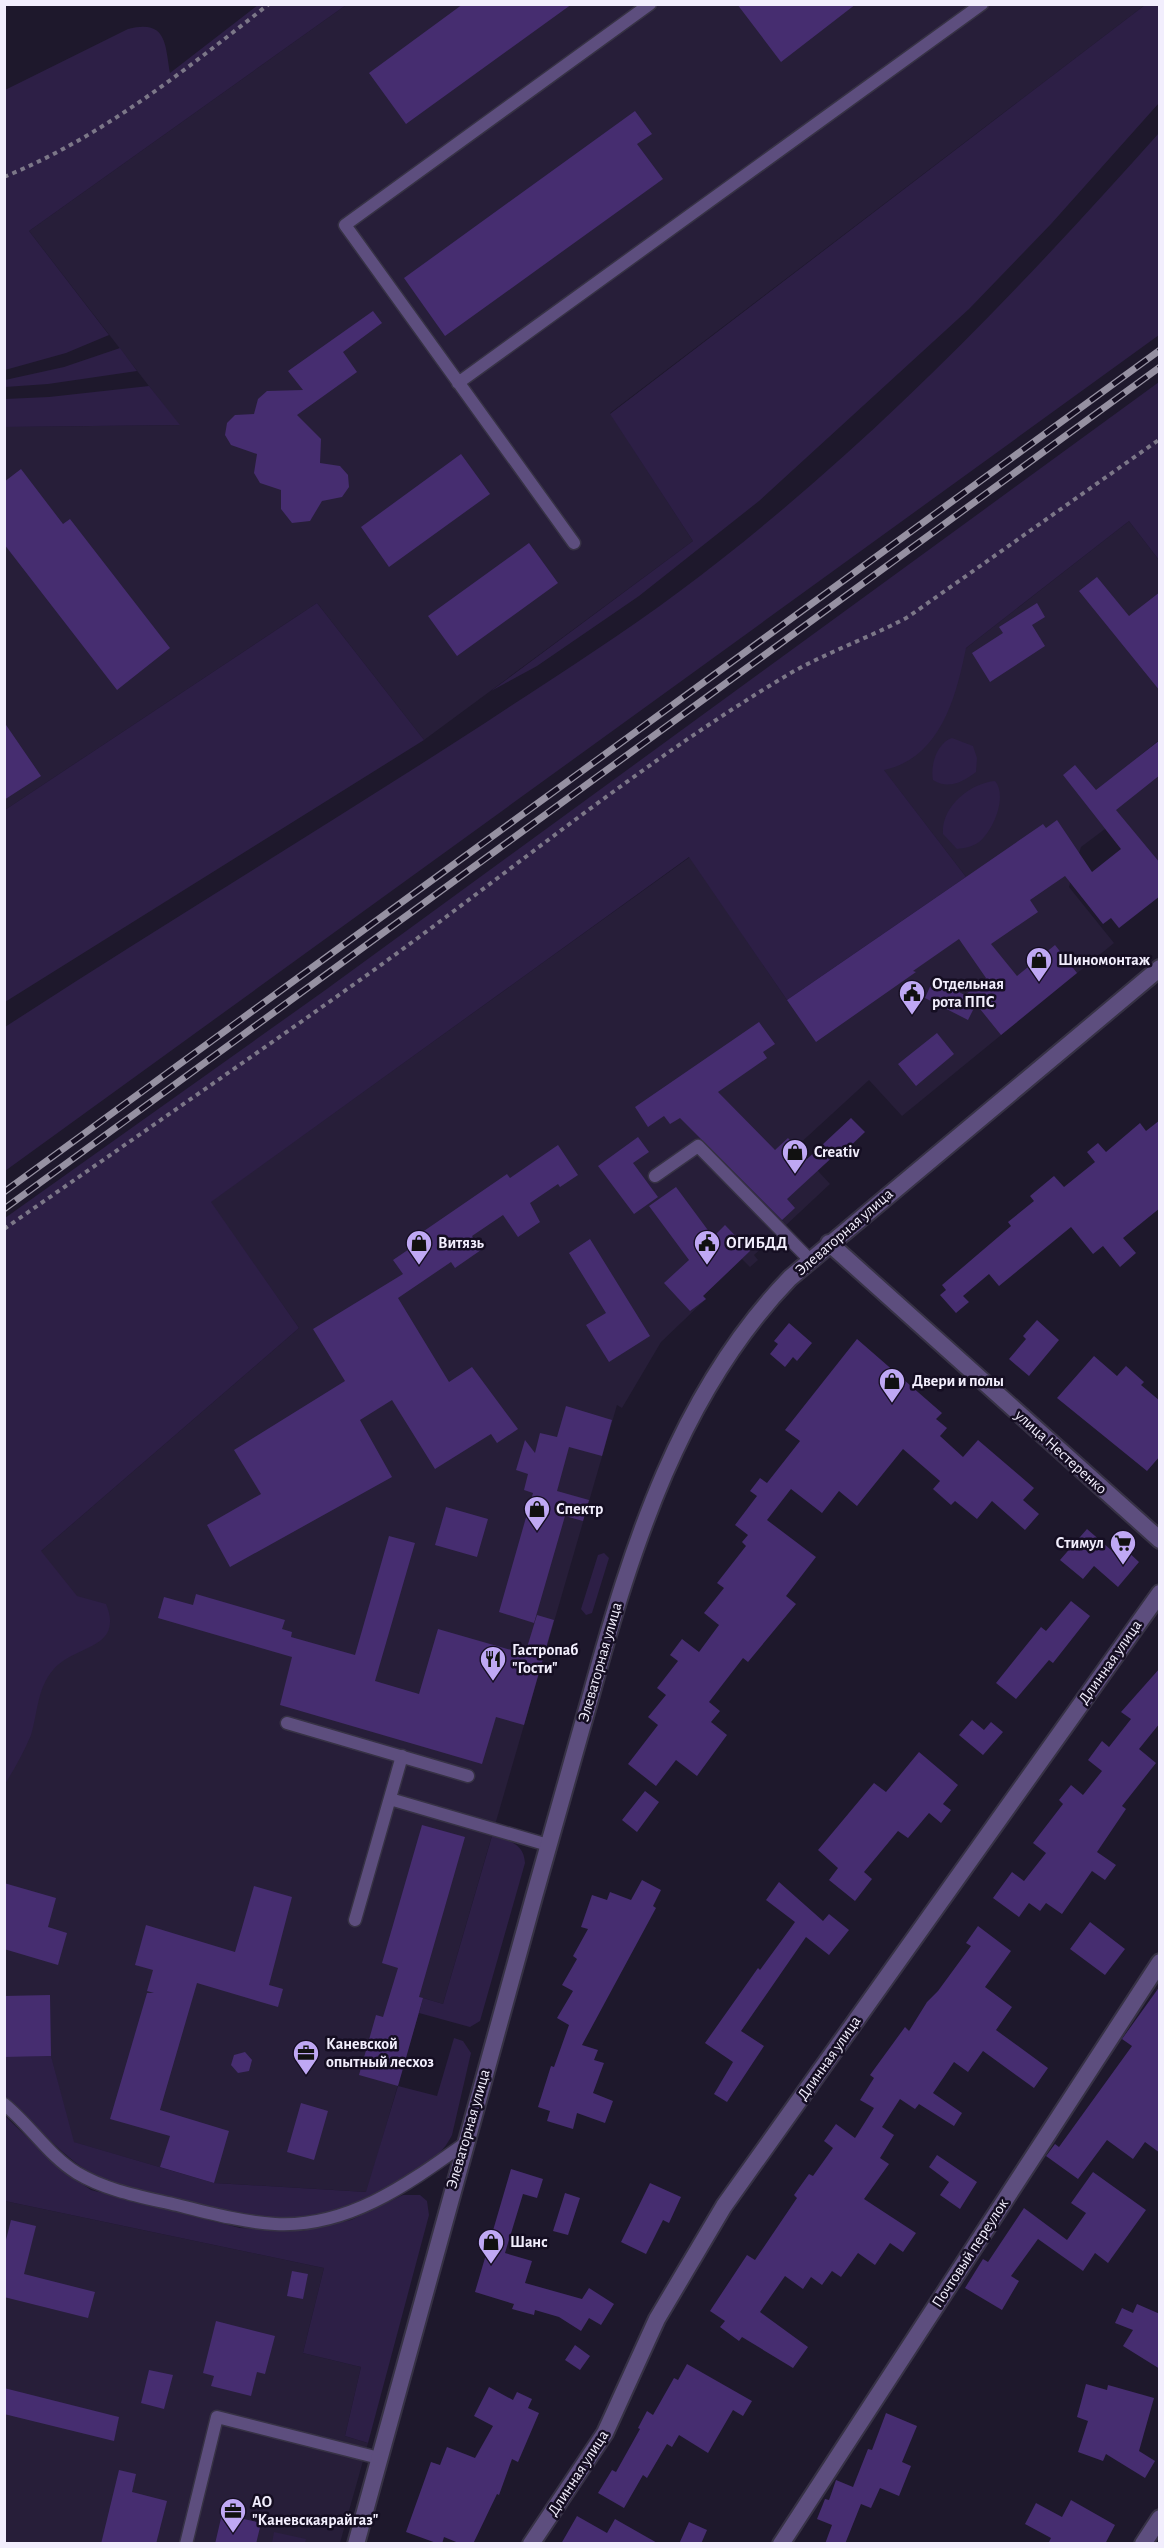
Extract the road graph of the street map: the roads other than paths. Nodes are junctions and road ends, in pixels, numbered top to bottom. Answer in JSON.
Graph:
{"nodes":[{"id":1,"x":650,"y":4,"type":"edge"},
{"id":2,"x":982,"y":4,"type":"edge"},
{"id":3,"x":458,"y":383,"type":"junction"},
{"id":4,"x":574,"y":543,"type":"dead end"},
{"id":5,"x":1160,"y":968,"type":"edge"},
{"id":6,"x":655,"y":1176,"type":"dead end"},
{"id":7,"x":829,"y":1243,"type":"junction"},
{"id":8,"x":810,"y":1260,"type":"junction"},
{"id":9,"x":1160,"y":1540,"type":"edge"},
{"id":10,"x":1160,"y":1593,"type":"edge"},
{"id":11,"x":287,"y":1722,"type":"dead end"},
{"id":12,"x":402,"y":1756,"type":"junction"},
{"id":13,"x":468,"y":1776,"type":"dead end"},
{"id":14,"x":390,"y":1799,"type":"junction"},
{"id":15,"x":548,"y":1845,"type":"junction"},
{"id":16,"x":355,"y":1920,"type":"dead end"},
{"id":17,"x":1160,"y":1962,"type":"edge"},
{"id":18,"x":4,"y":2104,"type":"edge"},
{"id":19,"x":464,"y":2144,"type":"junction"},
{"id":20,"x":379,"y":2458,"type":"junction"},
{"id":21,"x":1160,"y":2518,"type":"edge"},
{"id":22,"x":186,"y":2544,"type":"edge"},
{"id":23,"x":356,"y":2544,"type":"edge"},
{"id":24,"x":531,"y":2544,"type":"edge"},
{"id":25,"x":781,"y":2544,"type":"edge"},
{"id":26,"x":1143,"y":2544,"type":"edge"}],
"edges":[{"from":1,"to":3,"type":"lane"},
{"from":2,"to":3,"type":"lane"},
{"from":3,"to":4,"type":"lane"},
{"from":5,"to":7,"type":"street","name":"Элеваторная улица"},
{"from":6,"to":8,"type":"lane"},
{"from":7,"to":8,"type":"street","name":"Элеваторная улица"},
{"from":7,"to":9,"type":"street","name":"улица Нестеренко"},
{"from":8,"to":15,"type":"street","name":"Элеваторная улица"},
{"from":10,"to":24,"type":"street","name":"Длинная улица"},
{"from":11,"to":12,"type":"lane"},
{"from":12,"to":13,"type":"lane"},
{"from":12,"to":14,"type":"lane"},
{"from":14,"to":15,"type":"lane"},
{"from":14,"to":16,"type":"lane"},
{"from":15,"to":19,"type":"street","name":"Элеваторная улица"},
{"from":17,"to":25,"type":"street","name":"Почтовый переулок"},
{"from":18,"to":19,"type":"lane"},
{"from":19,"to":20,"type":"street","name":"Элеваторная улица"},
{"from":20,"to":22,"type":"lane"},
{"from":20,"to":23,"type":"street","name":"Элеваторная улица"},
{"from":21,"to":26,"type":"street"}]}
